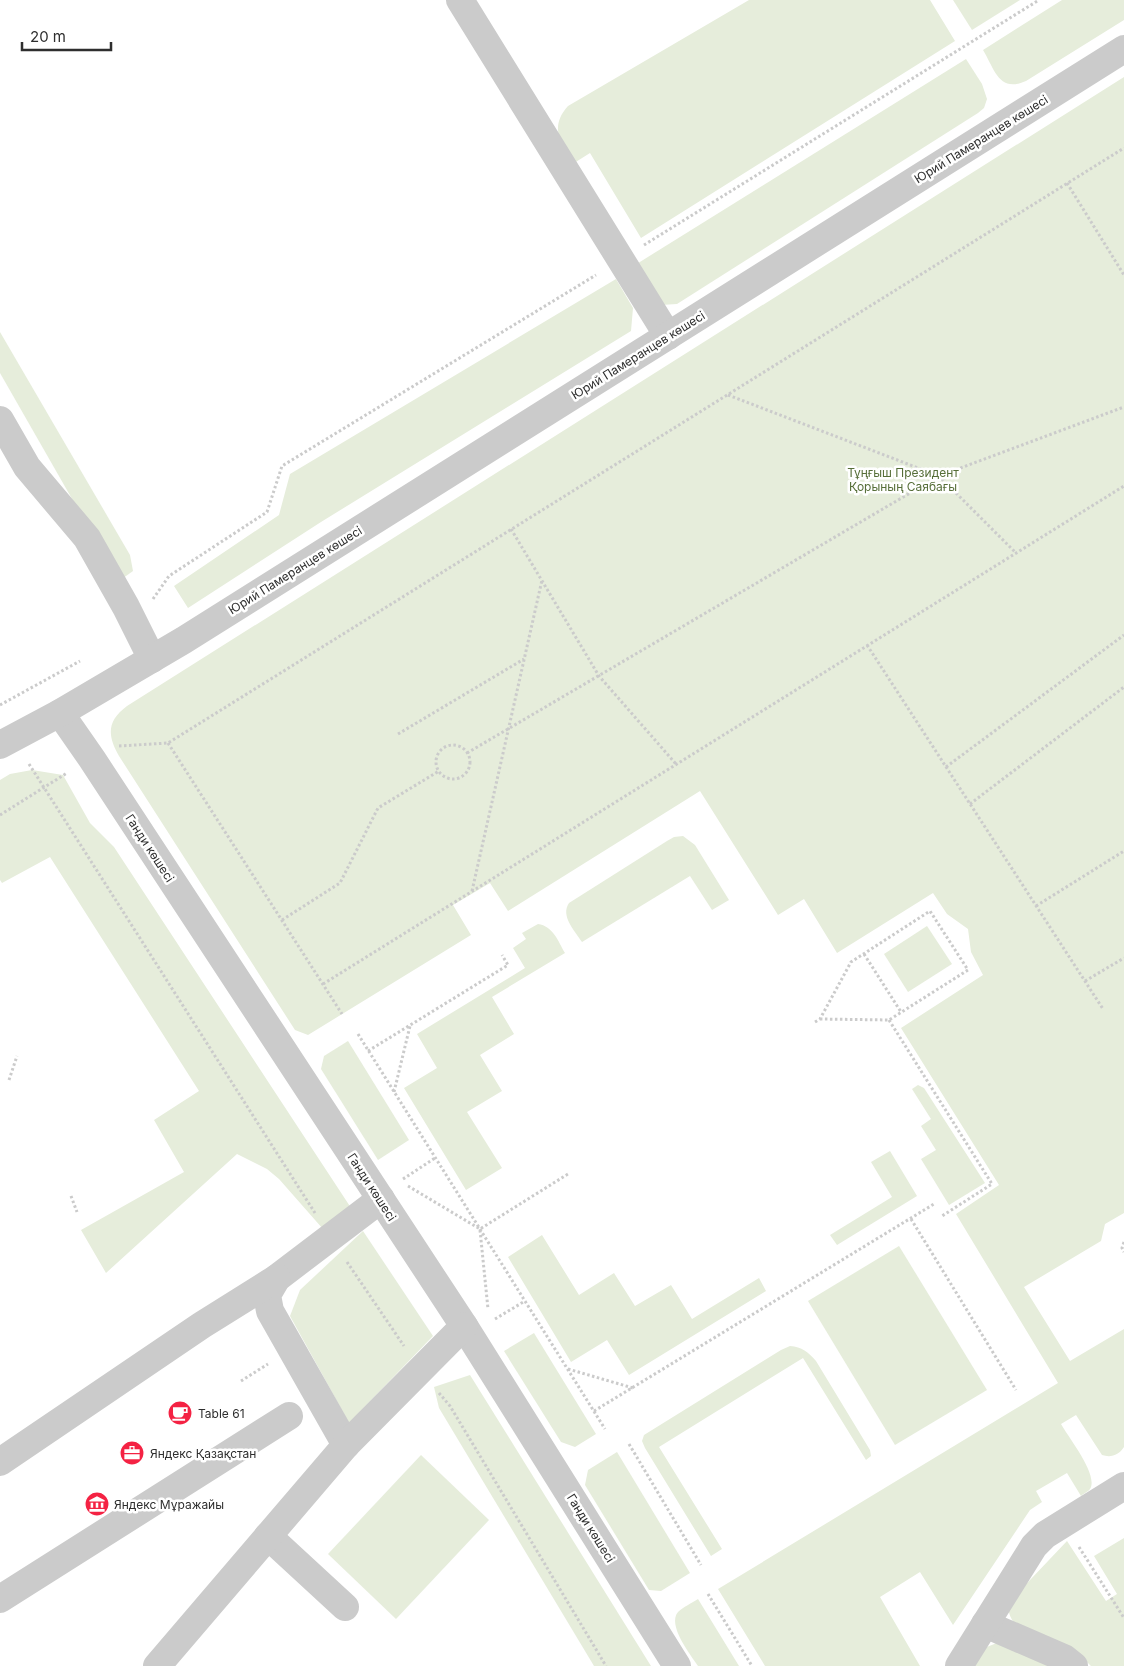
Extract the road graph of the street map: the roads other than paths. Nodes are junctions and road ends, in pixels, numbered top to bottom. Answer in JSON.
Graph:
{"nodes":[{"id":1,"x":460,"y":0,"type":"edge"},
{"id":2,"x":1124,"y":49,"type":"edge"},
{"id":3,"x":668,"y":336,"type":"junction"},
{"id":4,"x":0,"y":420,"type":"edge"},
{"id":5,"x":152,"y":659,"type":"junction"},
{"id":6,"x":60,"y":713,"type":"junction"},
{"id":7,"x":0,"y":745,"type":"edge"},
{"id":8,"x":381,"y":1199,"type":"junction"},
{"id":9,"x":277,"y":1278,"type":"junction"},
{"id":10,"x":477,"y":1324,"type":"junction"},
{"id":11,"x":289,"y":1416,"type":"dead end"},
{"id":12,"x":346,"y":1445,"type":"junction"},
{"id":13,"x":0,"y":1462,"type":"edge"},
{"id":14,"x":1124,"y":1486,"type":"edge"},
{"id":15,"x":268,"y":1536,"type":"junction"},
{"id":16,"x":0,"y":1599,"type":"edge"},
{"id":17,"x":345,"y":1607,"type":"dead end"},
{"id":18,"x":985,"y":1624,"type":"junction"},
{"id":19,"x":157,"y":1666,"type":"edge"},
{"id":20,"x":676,"y":1666,"type":"edge"},
{"id":21,"x":959,"y":1666,"type":"edge"},
{"id":22,"x":1074,"y":1666,"type":"edge"}],
"edges":[{"from":1,"to":3,"type":"street"},
{"from":2,"to":3,"type":"street","name":"Юрий Памеранцев көшесі"},
{"from":3,"to":5,"type":"street","name":"Юрий Памеранцев көшесі"},
{"from":4,"to":5,"type":"street"},
{"from":5,"to":6,"type":"street","name":"Юрий Памеранцев көшесі"},
{"from":6,"to":7,"type":"street","name":"Юрий Памеранцев көшесі"},
{"from":6,"to":8,"type":"street","name":"Ганди көшесі"},
{"from":8,"to":9,"type":"street"},
{"from":8,"to":10,"type":"street","name":"Ганди көшесі"},
{"from":9,"to":12,"type":"street"},
{"from":9,"to":13,"type":"street"},
{"from":10,"to":12,"type":"street"},
{"from":10,"to":20,"type":"street","name":"Ганди көшесі"},
{"from":11,"to":16,"type":"street"},
{"from":12,"to":15,"type":"street"},
{"from":14,"to":18,"type":"street"},
{"from":15,"to":17,"type":"street"},
{"from":15,"to":19,"type":"street"},
{"from":18,"to":21,"type":"street"},
{"from":18,"to":22,"type":"street"}]}
